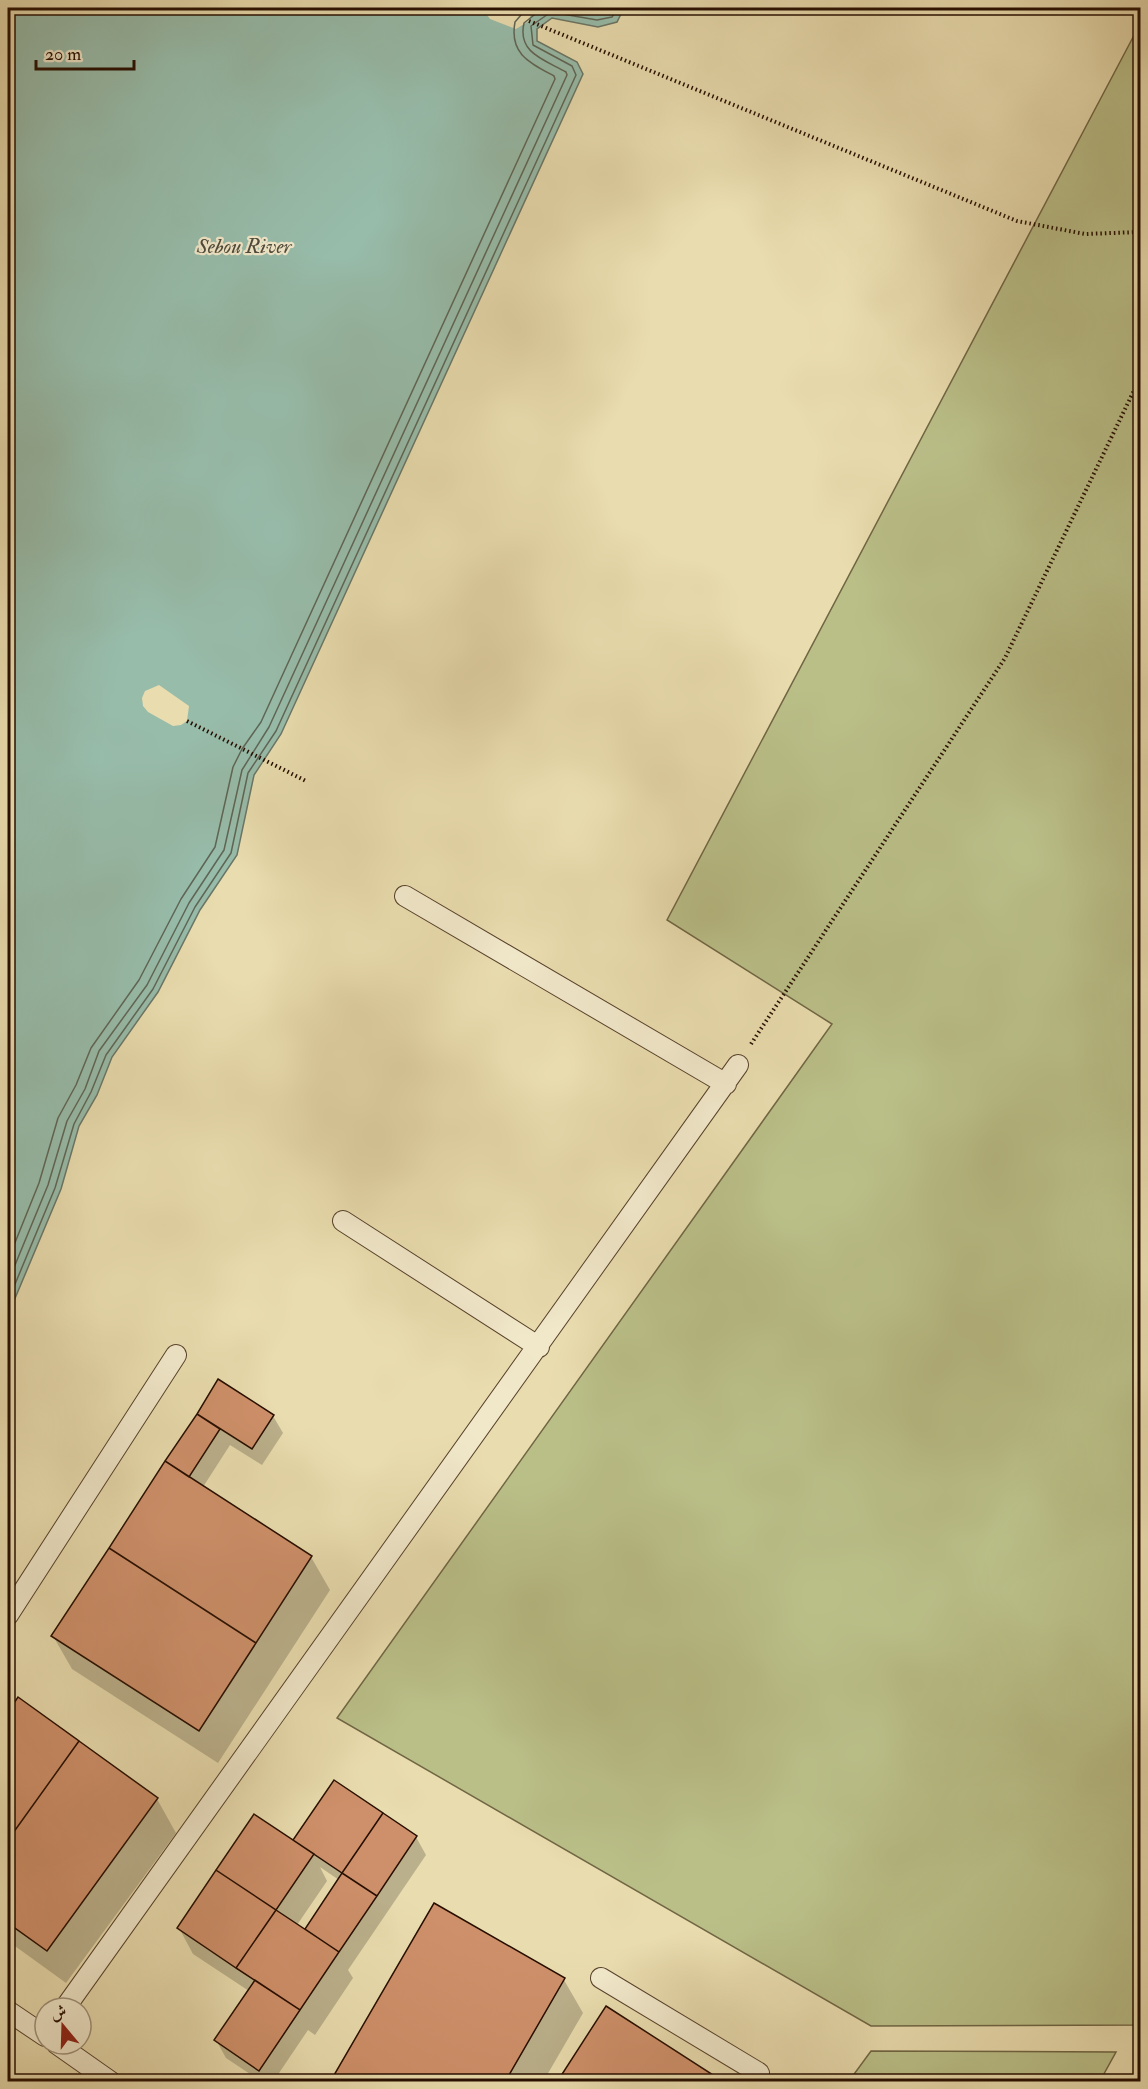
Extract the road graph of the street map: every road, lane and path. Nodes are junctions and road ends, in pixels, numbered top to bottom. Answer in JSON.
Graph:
{"nodes":[{"id":1,"x":529,"y":21,"type":"dead end"},
{"id":2,"x":1140,"y":232,"type":"edge"},
{"id":3,"x":1140,"y":378,"type":"edge"},
{"id":4,"x":187,"y":721,"type":"dead end"},
{"id":5,"x":306,"y":781,"type":"dead end"},
{"id":6,"x":405,"y":896,"type":"dead end"},
{"id":7,"x":738,"y":1065,"type":"joint"},
{"id":8,"x":726,"y":1084,"type":"junction"},
{"id":9,"x":343,"y":1221,"type":"dead end"},
{"id":10,"x":538,"y":1347,"type":"junction"},
{"id":11,"x":176,"y":1355,"type":"dead end"},
{"id":12,"x":8,"y":1615,"type":"edge"},
{"id":13,"x":602,"y":1978,"type":"dead end"},
{"id":14,"x":74,"y":1996,"type":"edge"},
{"id":15,"x":8,"y":2011,"type":"edge"},
{"id":16,"x":33,"y":2028,"type":"edge"},
{"id":17,"x":74,"y":2056,"type":"edge"},
{"id":18,"x":111,"y":2082,"type":"edge"},
{"id":19,"x":754,"y":2082,"type":"edge"}],
"edges":[{"from":1,"to":2,"type":"path"},
{"from":3,"to":7,"type":"path"},
{"from":4,"to":5,"type":"path"},
{"from":6,"to":8,"type":"lane"},
{"from":7,"to":8,"type":"lane"},
{"from":8,"to":10,"type":"lane"},
{"from":9,"to":10,"type":"lane"},
{"from":10,"to":14,"type":"lane"},
{"from":11,"to":12,"type":"lane"},
{"from":13,"to":19,"type":"lane"},
{"from":15,"to":16,"type":"lane"},
{"from":17,"to":18,"type":"lane"}]}
